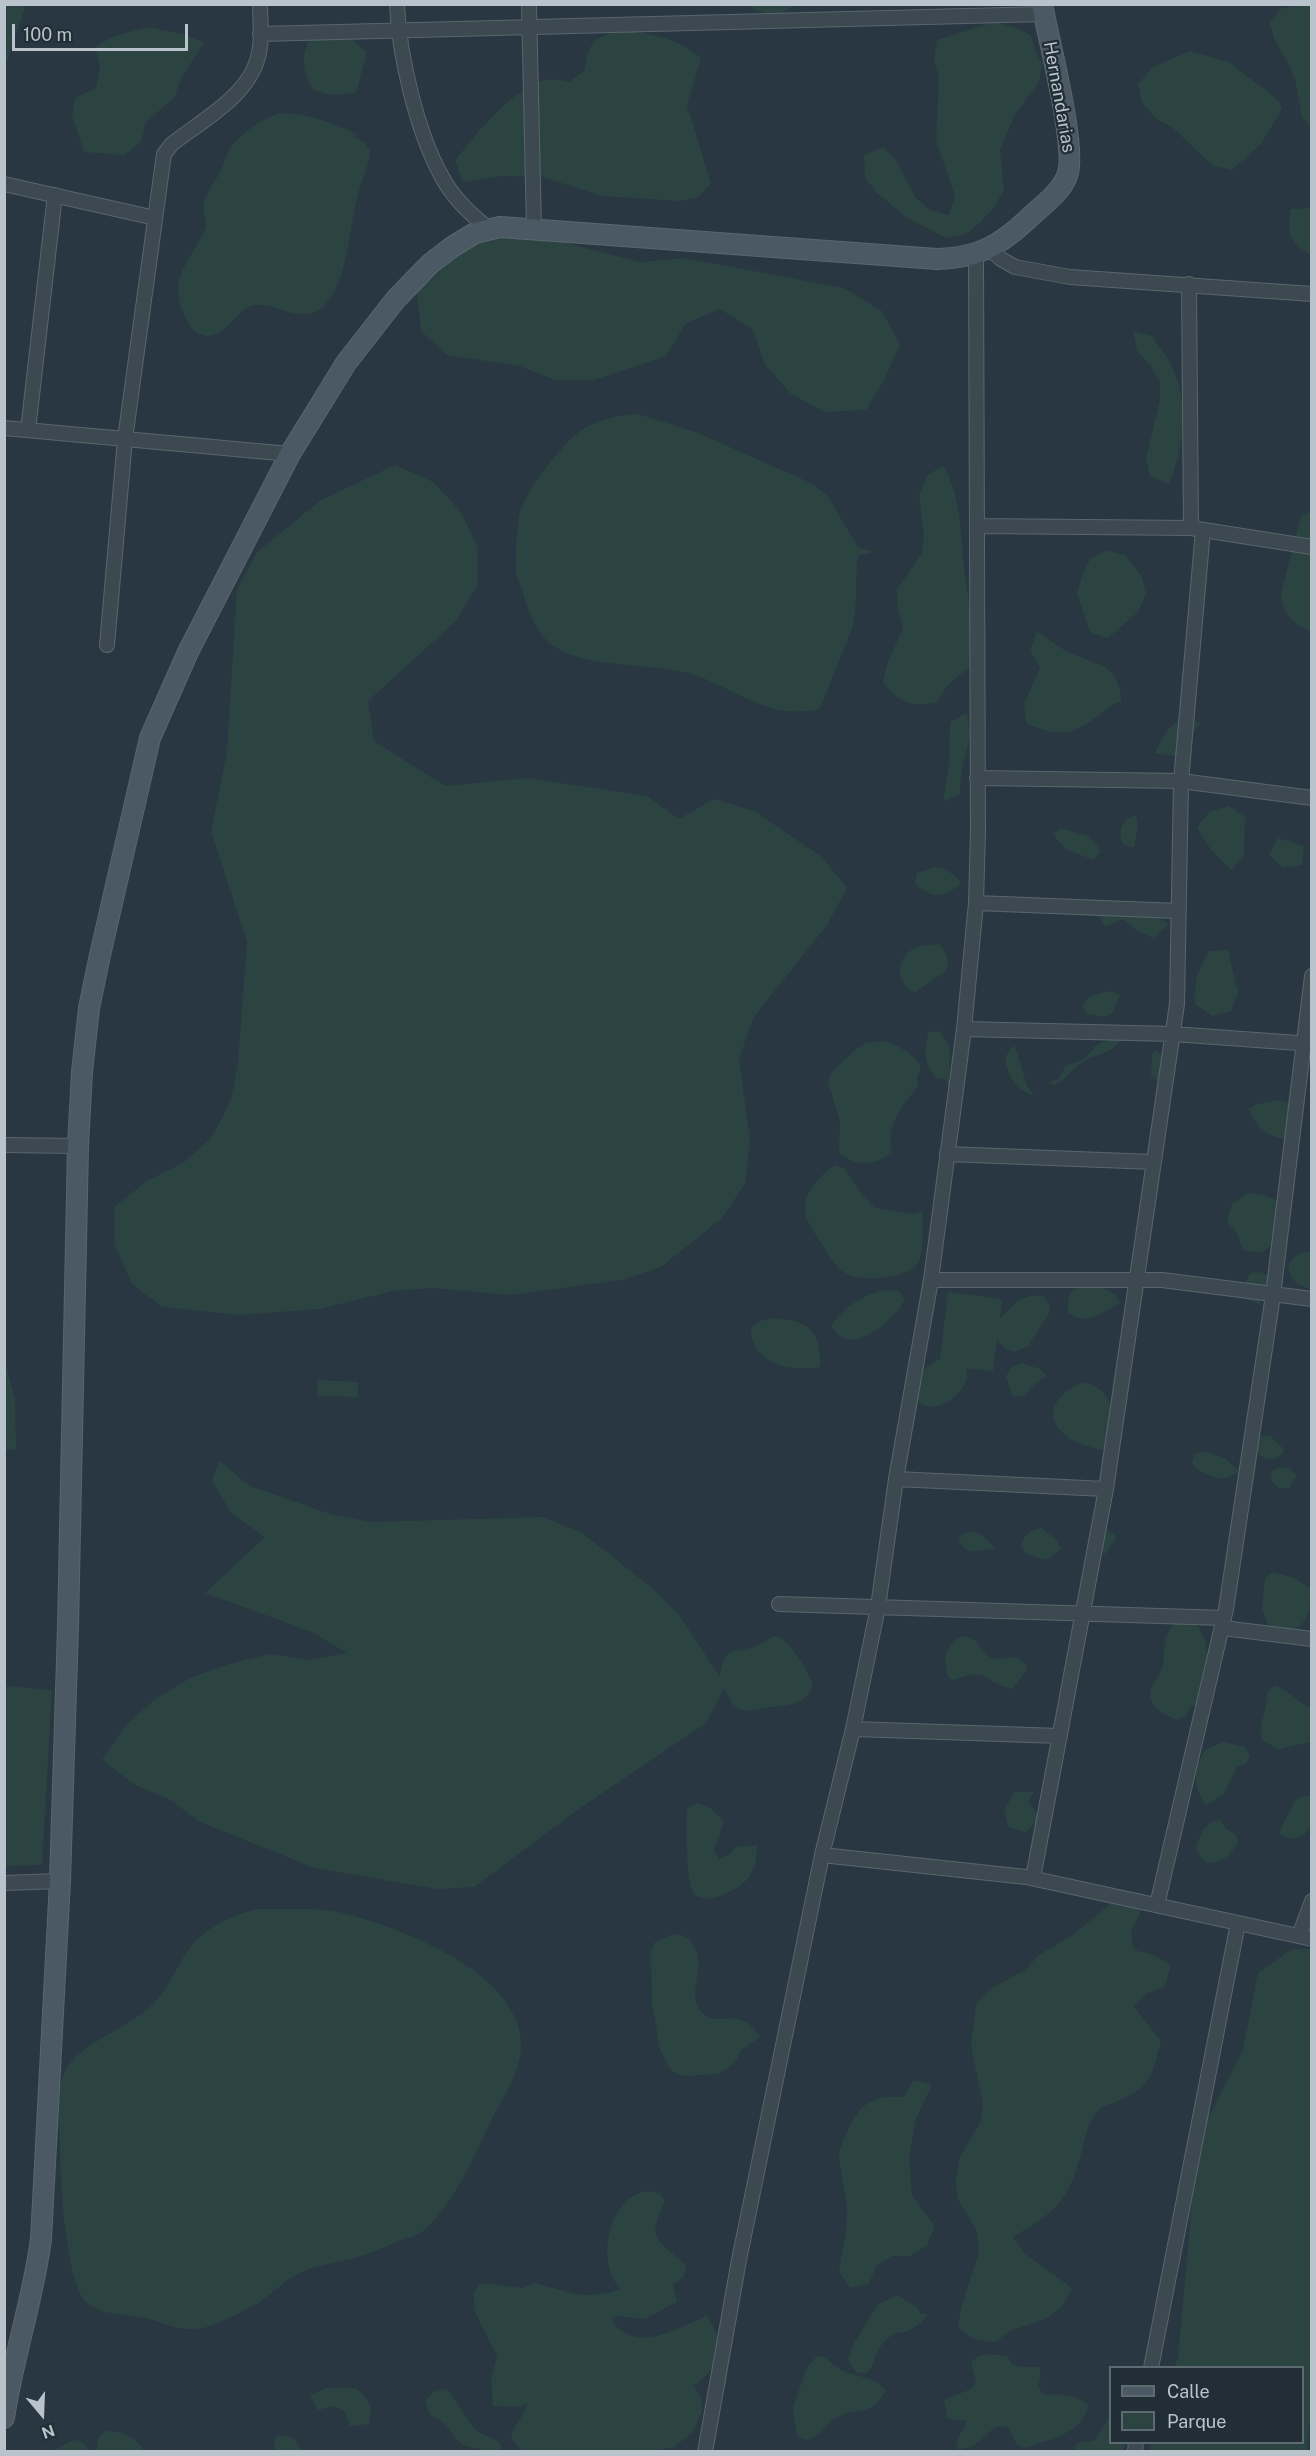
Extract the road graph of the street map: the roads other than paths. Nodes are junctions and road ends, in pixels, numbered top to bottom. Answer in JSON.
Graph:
{"nodes":[{"id":1,"x":260,"y":4,"type":"edge"},
{"id":2,"x":397,"y":4,"type":"edge"},
{"id":3,"x":529,"y":4,"type":"edge"},
{"id":4,"x":1043,"y":9,"type":"edge"},
{"id":5,"x":530,"y":28,"type":"junction"},
{"id":6,"x":398,"y":31,"type":"junction"},
{"id":7,"x":260,"y":34,"type":"junction"},
{"id":8,"x":4,"y":184,"type":"edge"},
{"id":9,"x":55,"y":195,"type":"junction"},
{"id":10,"x":155,"y":218,"type":"junction"},
{"id":11,"x":488,"y":228,"type":"junction"},
{"id":12,"x":534,"y":230,"type":"junction"},
{"id":13,"x":983,"y":251,"type":"junction"},
{"id":14,"x":1189,"y":284,"type":"junction"},
{"id":15,"x":1311,"y":294,"type":"edge"},
{"id":16,"x":4,"y":428,"type":"edge"},
{"id":17,"x":28,"y":430,"type":"junction"},
{"id":18,"x":125,"y":439,"type":"junction"},
{"id":19,"x":290,"y":454,"type":"junction"},
{"id":20,"x":977,"y":526,"type":"junction"},
{"id":21,"x":1197,"y":529,"type":"junction"},
{"id":22,"x":1311,"y":547,"type":"edge"},
{"id":23,"x":107,"y":645,"type":"dead end"},
{"id":24,"x":977,"y":778,"type":"junction"},
{"id":25,"x":1181,"y":781,"type":"junction"},
{"id":26,"x":1311,"y":798,"type":"edge"},
{"id":27,"x":976,"y":903,"type":"junction"},
{"id":28,"x":1178,"y":911,"type":"junction"},
{"id":29,"x":1311,"y":976,"type":"edge"},
{"id":30,"x":964,"y":1029,"type":"junction"},
{"id":31,"x":1173,"y":1034,"type":"junction"},
{"id":32,"x":1308,"y":1044,"type":"edge"},
{"id":33,"x":4,"y":1144,"type":"edge"},
{"id":34,"x":78,"y":1146,"type":"junction"},
{"id":35,"x":947,"y":1154,"type":"junction"},
{"id":36,"x":1154,"y":1162,"type":"junction"},
{"id":37,"x":931,"y":1280,"type":"junction"},
{"id":38,"x":1137,"y":1280,"type":"junction"},
{"id":39,"x":1273,"y":1295,"type":"junction"},
{"id":40,"x":1311,"y":1299,"type":"edge"},
{"id":41,"x":896,"y":1479,"type":"junction"},
{"id":42,"x":1106,"y":1488,"type":"junction"},
{"id":43,"x":779,"y":1604,"type":"dead end"},
{"id":44,"x":878,"y":1607,"type":"junction"},
{"id":45,"x":1083,"y":1613,"type":"junction"},
{"id":46,"x":1224,"y":1623,"type":"junction"},
{"id":47,"x":1311,"y":1639,"type":"edge"},
{"id":48,"x":853,"y":1729,"type":"junction"},
{"id":49,"x":1060,"y":1736,"type":"junction"},
{"id":50,"x":822,"y":1855,"type":"junction"},
{"id":51,"x":1033,"y":1878,"type":"junction"},
{"id":52,"x":60,"y":1881,"type":"junction"},
{"id":53,"x":4,"y":1883,"type":"edge"},
{"id":54,"x":1311,"y":1901,"type":"edge"},
{"id":55,"x":1157,"y":1905,"type":"junction"},
{"id":56,"x":1238,"y":1923,"type":"junction"},
{"id":57,"x":1305,"y":1937,"type":"edge"},
{"id":58,"x":1151,"y":2366,"type":"edge"},
{"id":59,"x":4,"y":2418,"type":"edge"},
{"id":60,"x":705,"y":2451,"type":"edge"}],
"edges":[{"from":1,"to":7,"type":"street"},
{"from":2,"to":6,"type":"street"},
{"from":3,"to":5,"type":"street"},
{"from":4,"to":5,"type":"street"},
{"from":4,"to":13,"type":"street","name":"Hernandarias"},
{"from":5,"to":6,"type":"street"},
{"from":5,"to":12,"type":"street"},
{"from":6,"to":7,"type":"street"},
{"from":6,"to":11,"type":"street"},
{"from":7,"to":10,"type":"street"},
{"from":8,"to":9,"type":"street"},
{"from":9,"to":10,"type":"street"},
{"from":9,"to":17,"type":"street"},
{"from":10,"to":18,"type":"street"},
{"from":11,"to":12,"type":"street"},
{"from":11,"to":19,"type":"street"},
{"from":12,"to":13,"type":"street"},
{"from":13,"to":14,"type":"street"},
{"from":13,"to":20,"type":"street"},
{"from":14,"to":15,"type":"street"},
{"from":14,"to":21,"type":"street"},
{"from":16,"to":17,"type":"street"},
{"from":17,"to":18,"type":"street"},
{"from":18,"to":19,"type":"street"},
{"from":18,"to":23,"type":"street"},
{"from":19,"to":34,"type":"street"},
{"from":20,"to":21,"type":"street"},
{"from":20,"to":24,"type":"street"},
{"from":21,"to":22,"type":"street"},
{"from":21,"to":25,"type":"street"},
{"from":24,"to":25,"type":"street"},
{"from":24,"to":27,"type":"street"},
{"from":25,"to":26,"type":"street"},
{"from":25,"to":28,"type":"street"},
{"from":27,"to":28,"type":"street"},
{"from":27,"to":30,"type":"street"},
{"from":28,"to":31,"type":"street"},
{"from":29,"to":32,"type":"street"},
{"from":30,"to":31,"type":"street"},
{"from":30,"to":35,"type":"street"},
{"from":31,"to":32,"type":"street"},
{"from":31,"to":36,"type":"street"},
{"from":32,"to":39,"type":"street"},
{"from":33,"to":34,"type":"street"},
{"from":34,"to":52,"type":"street"},
{"from":35,"to":36,"type":"street"},
{"from":35,"to":37,"type":"street"},
{"from":36,"to":38,"type":"street"},
{"from":37,"to":38,"type":"street"},
{"from":37,"to":41,"type":"street"},
{"from":38,"to":39,"type":"street"},
{"from":38,"to":42,"type":"street"},
{"from":39,"to":40,"type":"street"},
{"from":39,"to":46,"type":"street"},
{"from":41,"to":42,"type":"street"},
{"from":41,"to":44,"type":"street"},
{"from":42,"to":45,"type":"street"},
{"from":43,"to":44,"type":"street"},
{"from":44,"to":45,"type":"street"},
{"from":44,"to":48,"type":"street"},
{"from":45,"to":46,"type":"street"},
{"from":45,"to":49,"type":"street"},
{"from":46,"to":47,"type":"street"},
{"from":46,"to":55,"type":"street"},
{"from":48,"to":49,"type":"street"},
{"from":48,"to":50,"type":"street"},
{"from":49,"to":51,"type":"street"},
{"from":50,"to":51,"type":"street"},
{"from":50,"to":60,"type":"street"},
{"from":51,"to":55,"type":"street"},
{"from":52,"to":53,"type":"street"},
{"from":52,"to":59,"type":"street"},
{"from":54,"to":57,"type":"street"},
{"from":55,"to":56,"type":"street"},
{"from":56,"to":57,"type":"street"},
{"from":56,"to":58,"type":"street"}]}
